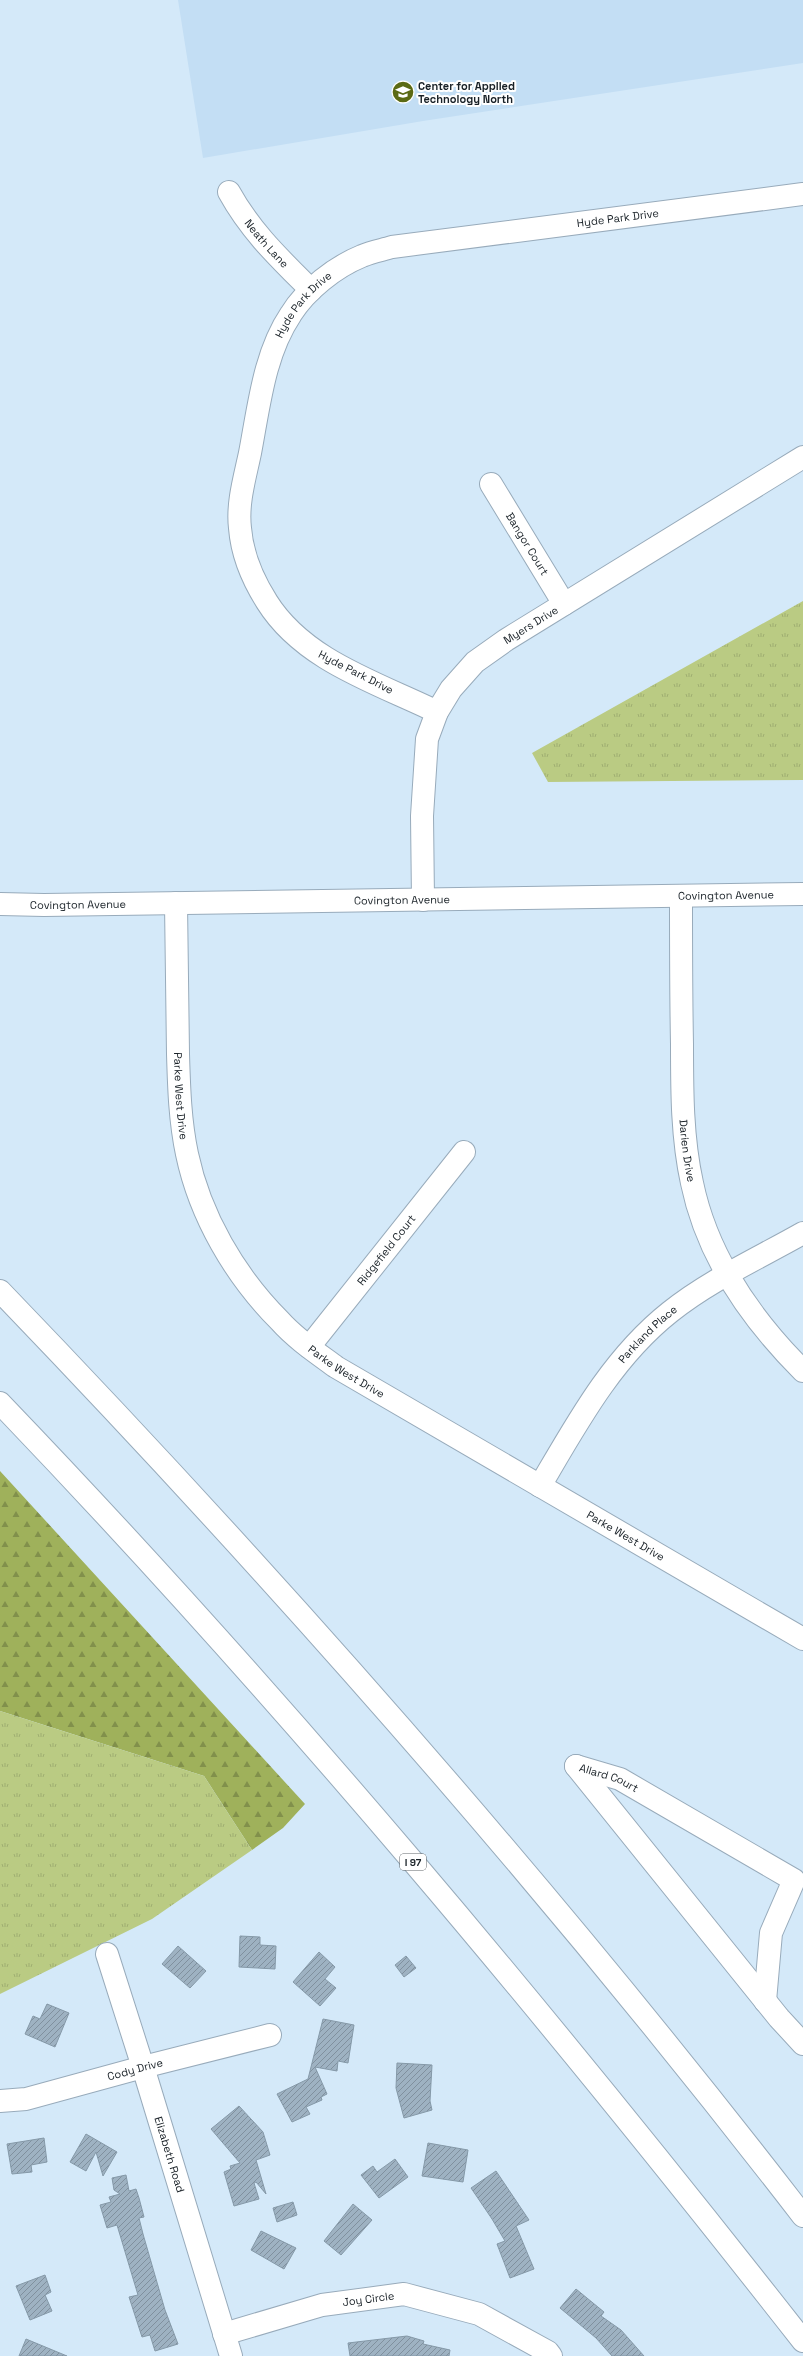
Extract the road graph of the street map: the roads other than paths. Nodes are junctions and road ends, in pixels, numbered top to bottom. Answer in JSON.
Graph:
{"nodes":[{"id":1,"x":229,"y":192,"type":"dead end"},
{"id":2,"x":803,"y":194,"type":"edge"},
{"id":3,"x":311,"y":290,"type":"junction"},
{"id":4,"x":803,"y":458,"type":"edge"},
{"id":5,"x":491,"y":484,"type":"dead end"},
{"id":6,"x":564,"y":604,"type":"junction"},
{"id":7,"x":437,"y":712,"type":"junction"},
{"id":8,"x":803,"y":894,"type":"edge"},
{"id":9,"x":681,"y":896,"type":"junction"},
{"id":10,"x":423,"y":900,"type":"junction"},
{"id":11,"x":176,"y":903,"type":"junction"},
{"id":12,"x":0,"y":904,"type":"edge"},
{"id":13,"x":464,"y":1152,"type":"dead end"},
{"id":14,"x":803,"y":1233,"type":"edge"},
{"id":15,"x":728,"y":1275,"type":"junction"},
{"id":16,"x":0,"y":1291,"type":"edge"},
{"id":17,"x":309,"y":1347,"type":"junction"},
{"id":18,"x":803,"y":1371,"type":"edge"},
{"id":19,"x":0,"y":1403,"type":"edge"},
{"id":20,"x":540,"y":1486,"type":"junction"},
{"id":21,"x":803,"y":1639,"type":"edge"},
{"id":22,"x":107,"y":1954,"type":"dead end"},
{"id":23,"x":765,"y":2000,"type":"junction"},
{"id":24,"x":270,"y":2035,"type":"dead end"},
{"id":25,"x":803,"y":2044,"type":"edge"},
{"id":26,"x":144,"y":2067,"type":"junction"},
{"id":27,"x":0,"y":2101,"type":"edge"},
{"id":28,"x":803,"y":2216,"type":"edge"},
{"id":29,"x":224,"y":2334,"type":"junction"},
{"id":30,"x":803,"y":2341,"type":"edge"},
{"id":31,"x":231,"y":2356,"type":"edge"},
{"id":32,"x":551,"y":2356,"type":"edge"}],
"edges":[{"from":1,"to":3,"type":"main road","name":"Neath Lane"},
{"from":2,"to":3,"type":"main road","name":"Hyde Park Drive"},
{"from":3,"to":7,"type":"main road","name":"Hyde Park Drive"},
{"from":4,"to":6,"type":"main road","name":"Myers Drive"},
{"from":5,"to":6,"type":"main road","name":"Bangor Court"},
{"from":6,"to":7,"type":"main road","name":"Myers Drive"},
{"from":7,"to":10,"type":"main road","name":"Myers Drive"},
{"from":8,"to":9,"type":"main road","name":"Covington Avenue"},
{"from":9,"to":10,"type":"main road","name":"Covington Avenue"},
{"from":9,"to":15,"type":"main road","name":"Darien Drive"},
{"from":10,"to":11,"type":"main road","name":"Covington Avenue"},
{"from":11,"to":12,"type":"main road","name":"Covington Avenue"},
{"from":11,"to":17,"type":"main road","name":"Parke West Drive"},
{"from":13,"to":17,"type":"main road","name":"Ridgefield Court"},
{"from":14,"to":15,"type":"main road","name":"Parkland Place"},
{"from":15,"to":18,"type":"main road","name":"Darien Drive"},
{"from":15,"to":20,"type":"main road","name":"Parkland Place"},
{"from":16,"to":28,"type":"main road"},
{"from":17,"to":20,"type":"main road","name":"Parke West Drive"},
{"from":19,"to":30,"type":"main road","number":"I 97"},
{"from":20,"to":21,"type":"main road","name":"Parke West Drive"},
{"from":22,"to":26,"type":"main road","name":"Elizabeth Road"},
{"from":23,"to":23,"type":"main road","name":"Allard Court"},
{"from":23,"to":25,"type":"main road","name":"Allard Court"},
{"from":24,"to":26,"type":"main road","name":"Cody Drive"},
{"from":26,"to":27,"type":"main road","name":"Cody Drive"},
{"from":26,"to":29,"type":"main road","name":"Elizabeth Road"},
{"from":29,"to":31,"type":"main road","name":"Elizabeth Road"},
{"from":29,"to":32,"type":"main road","name":"Joy Circle"}]}
